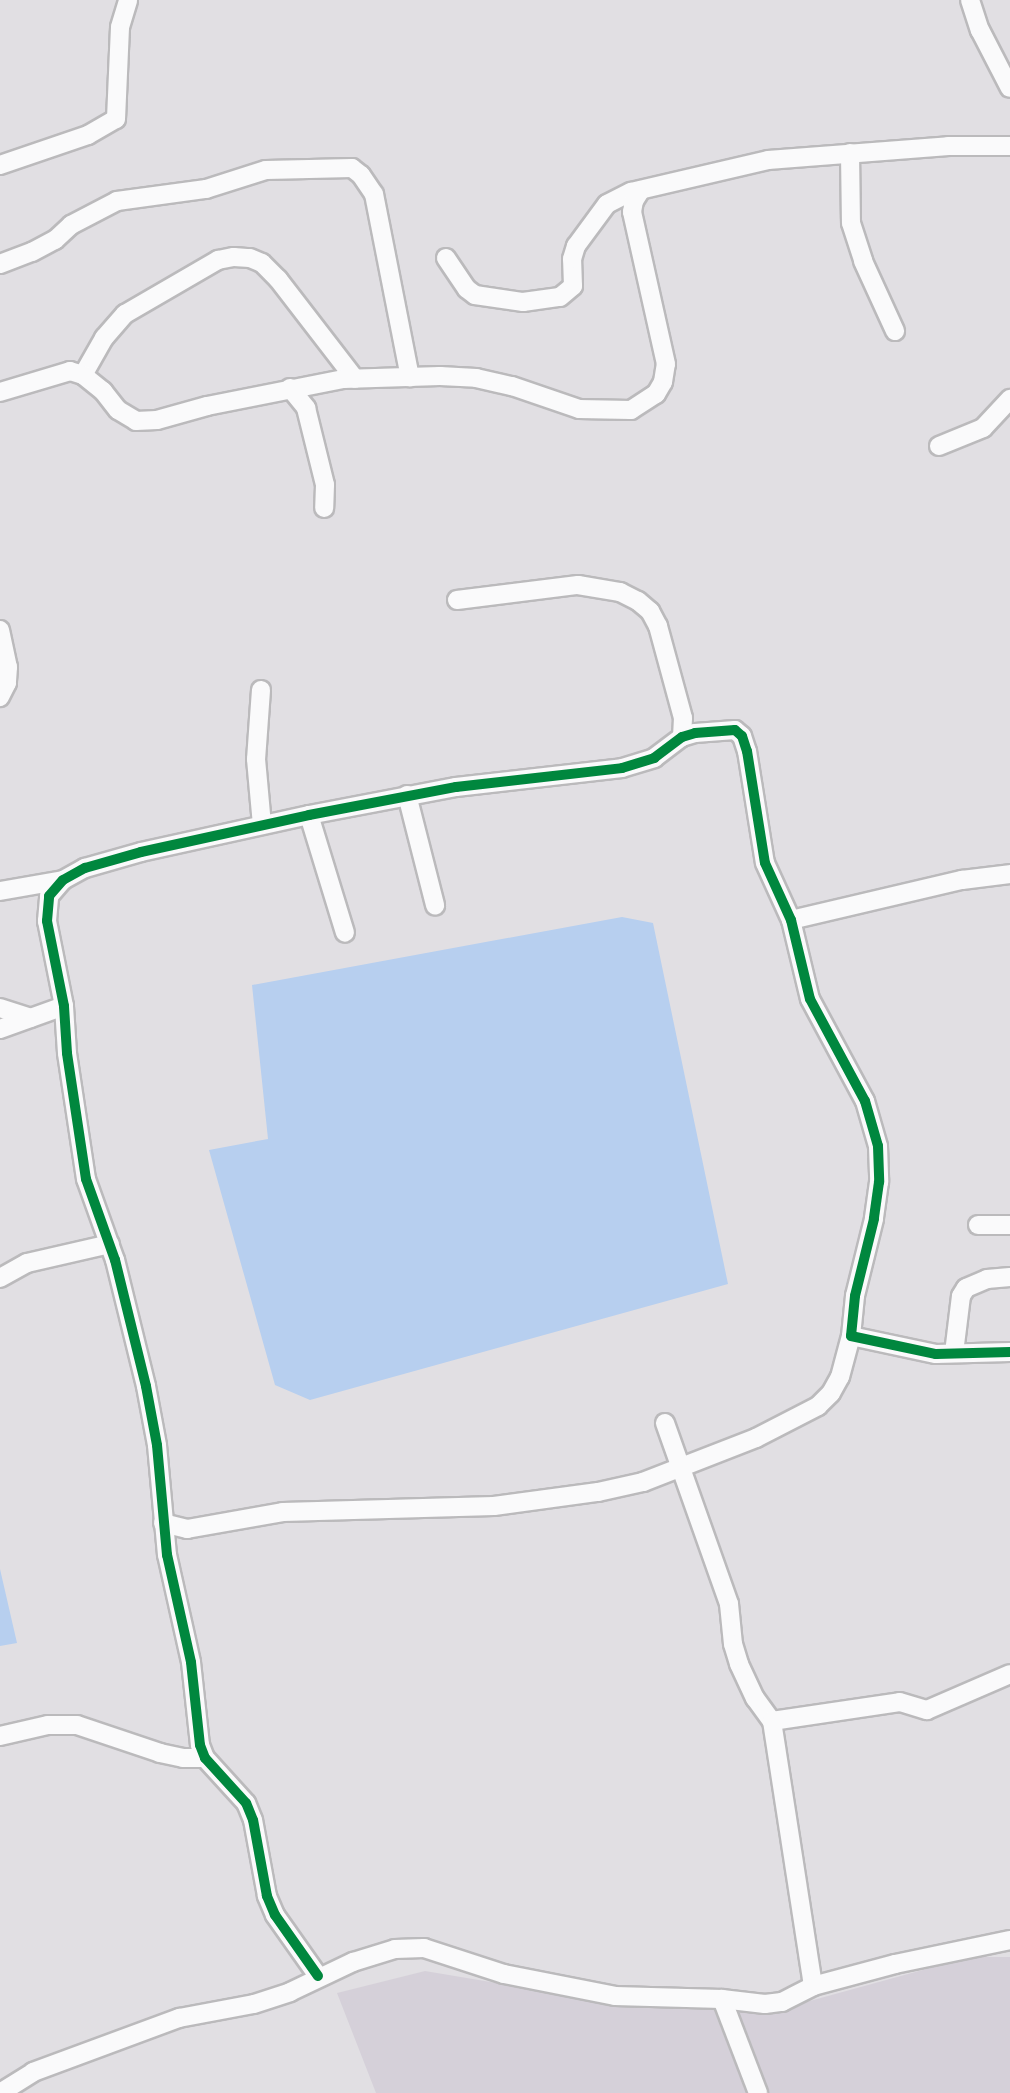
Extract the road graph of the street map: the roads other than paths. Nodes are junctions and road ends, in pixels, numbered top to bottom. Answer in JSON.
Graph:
{"nodes":[{"id":1,"x":128,"y":0,"type":"edge"},
{"id":2,"x":970,"y":0,"type":"edge"},
{"id":3,"x":1010,"y":89,"type":"edge"},
{"id":4,"x":1010,"y":146,"type":"edge"},
{"id":5,"x":850,"y":153,"type":"junction"},
{"id":6,"x":0,"y":166,"type":"edge"},
{"id":7,"x":641,"y":190,"type":"junction"},
{"id":8,"x":446,"y":258,"type":"dead end"},
{"id":9,"x":0,"y":264,"type":"edge"},
{"id":10,"x":895,"y":331,"type":"dead end"},
{"id":11,"x":83,"y":375,"type":"junction"},
{"id":12,"x":410,"y":377,"type":"junction"},
{"id":13,"x":355,"y":379,"type":"junction"},
{"id":14,"x":290,"y":388,"type":"junction"},
{"id":15,"x":0,"y":392,"type":"edge"},
{"id":16,"x":1010,"y":399,"type":"edge"},
{"id":17,"x":939,"y":446,"type":"dead end"},
{"id":18,"x":324,"y":508,"type":"dead end"},
{"id":19,"x":457,"y":600,"type":"dead end"},
{"id":20,"x":0,"y":630,"type":"edge"},
{"id":21,"x":261,"y":690,"type":"dead end"},
{"id":22,"x":0,"y":698,"type":"edge"},
{"id":23,"x":681,"y":737,"type":"junction"},
{"id":24,"x":407,"y":795,"type":"junction"},
{"id":25,"x":309,"y":814,"type":"junction"},
{"id":26,"x":262,"y":825,"type":"junction"},
{"id":27,"x":1010,"y":874,"type":"edge"},
{"id":28,"x":63,"y":880,"type":"junction"},
{"id":29,"x":0,"y":891,"type":"edge"},
{"id":30,"x":435,"y":905,"type":"dead end"},
{"id":31,"x":791,"y":920,"type":"junction"},
{"id":32,"x":345,"y":933,"type":"dead end"},
{"id":33,"x":64,"y":1006,"type":"junction"},
{"id":34,"x":0,"y":1008,"type":"edge"},
{"id":35,"x":30,"y":1018,"type":"junction"},
{"id":36,"x":0,"y":1029,"type":"edge"},
{"id":37,"x":978,"y":1225,"type":"dead end"},
{"id":38,"x":1010,"y":1225,"type":"edge"},
{"id":39,"x":110,"y":1244,"type":"junction"},
{"id":40,"x":1010,"y":1277,"type":"edge"},
{"id":41,"x":0,"y":1278,"type":"edge"},
{"id":42,"x":851,"y":1336,"type":"junction"},
{"id":43,"x":1010,"y":1352,"type":"edge"},
{"id":44,"x":954,"y":1353,"type":"junction"},
{"id":45,"x":665,"y":1423,"type":"dead end"},
{"id":46,"x":682,"y":1469,"type":"junction"},
{"id":47,"x":163,"y":1523,"type":"junction"},
{"id":48,"x":1010,"y":1674,"type":"edge"},
{"id":49,"x":772,"y":1721,"type":"junction"},
{"id":50,"x":0,"y":1736,"type":"edge"},
{"id":51,"x":205,"y":1758,"type":"junction"},
{"id":52,"x":1010,"y":1940,"type":"edge"},
{"id":53,"x":318,"y":1976,"type":"junction"},
{"id":54,"x":813,"y":1986,"type":"junction"},
{"id":55,"x":722,"y":1999,"type":"junction"},
{"id":56,"x":0,"y":2093,"type":"edge"},
{"id":57,"x":758,"y":2093,"type":"edge"}],
"edges":[{"from":1,"to":6,"type":"street"},
{"from":2,"to":3,"type":"street"},
{"from":4,"to":5,"type":"street"},
{"from":5,"to":7,"type":"street"},
{"from":5,"to":10,"type":"street"},
{"from":7,"to":8,"type":"street"},
{"from":7,"to":12,"type":"street"},
{"from":9,"to":12,"type":"street"},
{"from":11,"to":13,"type":"street"},
{"from":11,"to":14,"type":"street"},
{"from":11,"to":15,"type":"street"},
{"from":12,"to":13,"type":"street"},
{"from":13,"to":14,"type":"street"},
{"from":14,"to":18,"type":"street"},
{"from":16,"to":17,"type":"street"},
{"from":19,"to":23,"type":"street"},
{"from":20,"to":22,"type":"street"},
{"from":21,"to":26,"type":"street"},
{"from":23,"to":24,"type":"street"},
{"from":23,"to":31,"type":"street"},
{"from":24,"to":25,"type":"street"},
{"from":24,"to":30,"type":"street"},
{"from":25,"to":26,"type":"street"},
{"from":25,"to":32,"type":"street"},
{"from":26,"to":28,"type":"street"},
{"from":27,"to":31,"type":"street"},
{"from":28,"to":29,"type":"street"},
{"from":28,"to":33,"type":"street"},
{"from":31,"to":42,"type":"street"},
{"from":33,"to":35,"type":"street"},
{"from":33,"to":39,"type":"street"},
{"from":34,"to":35,"type":"street"},
{"from":35,"to":36,"type":"street"},
{"from":37,"to":38,"type":"street"},
{"from":39,"to":41,"type":"street"},
{"from":39,"to":47,"type":"street"},
{"from":40,"to":44,"type":"street"},
{"from":42,"to":44,"type":"street"},
{"from":42,"to":46,"type":"street"},
{"from":43,"to":44,"type":"street"},
{"from":45,"to":46,"type":"street"},
{"from":46,"to":47,"type":"street"},
{"from":46,"to":49,"type":"street"},
{"from":47,"to":51,"type":"street"},
{"from":48,"to":49,"type":"street"},
{"from":49,"to":54,"type":"street"},
{"from":50,"to":51,"type":"street"},
{"from":51,"to":53,"type":"street"},
{"from":52,"to":54,"type":"street"},
{"from":53,"to":55,"type":"street"},
{"from":53,"to":56,"type":"street"},
{"from":54,"to":55,"type":"street"},
{"from":55,"to":57,"type":"street"}]}
